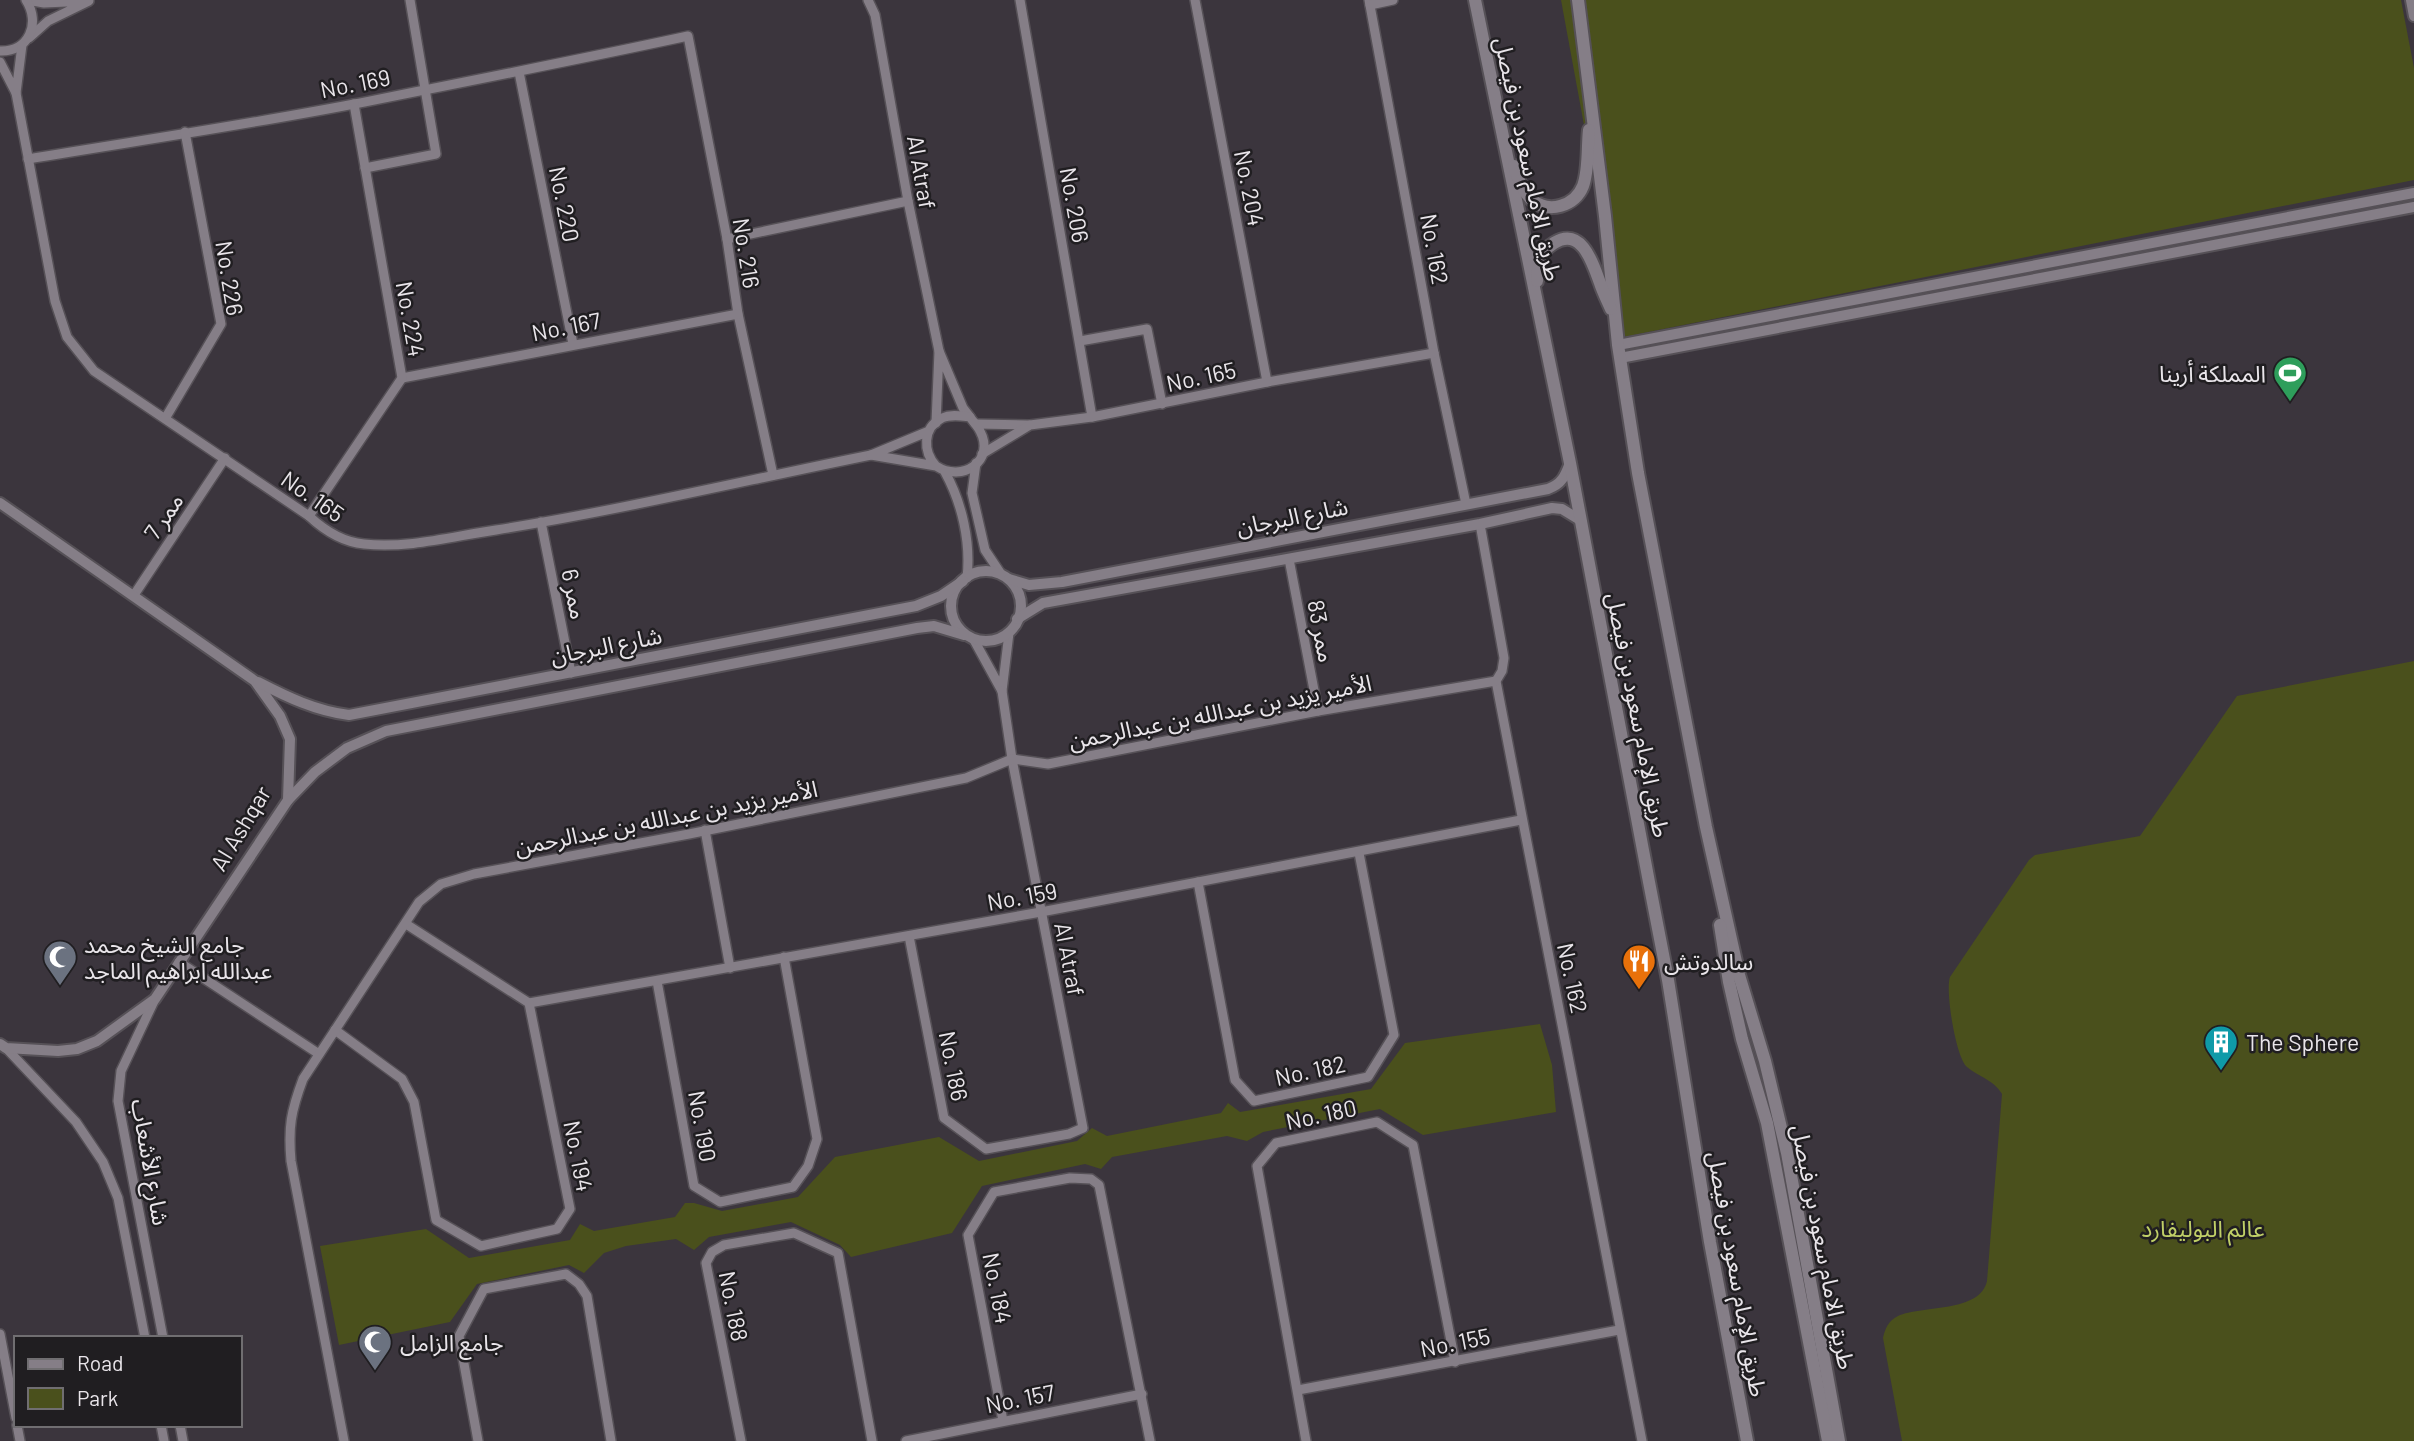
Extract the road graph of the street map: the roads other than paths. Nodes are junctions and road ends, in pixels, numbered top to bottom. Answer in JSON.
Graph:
{"nodes":[{"id":1,"x":27,"y":0,"type":"edge"},
{"id":2,"x":91,"y":0,"type":"edge"},
{"id":3,"x":410,"y":0,"type":"edge"},
{"id":4,"x":868,"y":0,"type":"edge"},
{"id":5,"x":1020,"y":0,"type":"edge"},
{"id":6,"x":1195,"y":0,"type":"edge"},
{"id":7,"x":1393,"y":0,"type":"edge"},
{"id":8,"x":1475,"y":0,"type":"edge"},
{"id":9,"x":1578,"y":0,"type":"edge"},
{"id":10,"x":2411,"y":0,"type":"edge"},
{"id":11,"x":1370,"y":2,"type":"edge"},
{"id":12,"x":2414,"y":16,"type":"edge"},
{"id":13,"x":688,"y":36,"type":"joint"},
{"id":14,"x":26,"y":41,"type":"junction"},
{"id":15,"x":0,"y":51,"type":"edge"},
{"id":16,"x":0,"y":62,"type":"edge"},
{"id":17,"x":519,"y":72,"type":"junction"},
{"id":18,"x":424,"y":88,"type":"junction"},
{"id":19,"x":16,"y":93,"type":"junction"},
{"id":20,"x":354,"y":104,"type":"junction"},
{"id":21,"x":1591,"y":105,"type":"junction"},
{"id":22,"x":1497,"y":116,"type":"junction"},
{"id":23,"x":184,"y":132,"type":"junction"},
{"id":24,"x":28,"y":159,"type":"junction"},
{"id":25,"x":365,"y":168,"type":"junction"},
{"id":26,"x":2414,"y":193,"type":"edge"},
{"id":27,"x":908,"y":201,"type":"junction"},
{"id":28,"x":2414,"y":207,"type":"edge"},
{"id":29,"x":727,"y":239,"type":"junction"},
{"id":30,"x":1536,"y":295,"type":"junction"},
{"id":31,"x":738,"y":314,"type":"junction"},
{"id":32,"x":1615,"y":316,"type":"junction"},
{"id":33,"x":1080,"y":341,"type":"junction"},
{"id":34,"x":573,"y":344,"type":"junction"},
{"id":35,"x":939,"y":351,"type":"junction"},
{"id":36,"x":1619,"y":351,"type":"junction"},
{"id":37,"x":1434,"y":353,"type":"junction"},
{"id":38,"x":402,"y":378,"type":"junction"},
{"id":39,"x":1267,"y":382,"type":"junction"},
{"id":40,"x":1162,"y":404,"type":"junction"},
{"id":41,"x":166,"y":417,"type":"junction"},
{"id":42,"x":1092,"y":417,"type":"junction"},
{"id":43,"x":973,"y":421,"type":"junction"},
{"id":44,"x":1030,"y":425,"type":"junction"},
{"id":45,"x":932,"y":427,"type":"junction"},
{"id":46,"x":982,"y":454,"type":"junction"},
{"id":47,"x":871,"y":455,"type":"junction"},
{"id":48,"x":225,"y":458,"type":"junction"},
{"id":49,"x":976,"y":463,"type":"junction"},
{"id":50,"x":1570,"y":463,"type":"junction"},
{"id":51,"x":941,"y":469,"type":"junction"},
{"id":52,"x":773,"y":475,"type":"junction"},
{"id":53,"x":0,"y":503,"type":"edge"},
{"id":54,"x":1466,"y":504,"type":"junction"},
{"id":55,"x":309,"y":516,"type":"junction"},
{"id":56,"x":1580,"y":520,"type":"junction"},
{"id":57,"x":541,"y":522,"type":"junction"},
{"id":58,"x":1480,"y":524,"type":"junction"},
{"id":59,"x":1289,"y":559,"type":"junction"},
{"id":60,"x":1005,"y":577,"type":"junction"},
{"id":61,"x":965,"y":579,"type":"junction"},
{"id":62,"x":134,"y":595,"type":"junction"},
{"id":63,"x":1017,"y":619,"type":"junction"},
{"id":64,"x":1009,"y":633,"type":"junction"},
{"id":65,"x":969,"y":638,"type":"junction"},
{"id":66,"x":571,"y":673,"type":"junction"},
{"id":67,"x":255,"y":681,"type":"junction"},
{"id":68,"x":1496,"y":681,"type":"junction"},
{"id":69,"x":1002,"y":691,"type":"junction"},
{"id":70,"x":1318,"y":711,"type":"junction"},
{"id":71,"x":1012,"y":759,"type":"junction"},
{"id":72,"x":288,"y":800,"type":"junction"},
{"id":73,"x":1521,"y":820,"type":"junction"},
{"id":74,"x":705,"y":830,"type":"junction"},
{"id":75,"x":1359,"y":853,"type":"junction"},
{"id":76,"x":1716,"y":875,"type":"junction"},
{"id":77,"x":1198,"y":882,"type":"junction"},
{"id":78,"x":1041,"y":912,"type":"junction"},
{"id":79,"x":405,"y":924,"type":"junction"},
{"id":80,"x":909,"y":936,"type":"junction"},
{"id":81,"x":784,"y":957,"type":"junction"},
{"id":82,"x":179,"y":962,"type":"junction"},
{"id":83,"x":730,"y":968,"type":"junction"},
{"id":84,"x":657,"y":981,"type":"junction"},
{"id":85,"x":155,"y":999,"type":"junction"},
{"id":86,"x":529,"y":1003,"type":"junction"},
{"id":87,"x":335,"y":1030,"type":"junction"},
{"id":88,"x":3,"y":1046,"type":"edge"},
{"id":89,"x":319,"y":1054,"type":"junction"},
{"id":90,"x":1765,"y":1061,"type":"joint"},
{"id":91,"x":1079,"y":1110,"type":"joint"},
{"id":92,"x":1619,"y":1330,"type":"junction"},
{"id":93,"x":0,"y":1334,"type":"edge"},
{"id":94,"x":145,"y":1336,"type":"edge"},
{"id":95,"x":163,"y":1336,"type":"edge"},
{"id":96,"x":1455,"y":1362,"type":"junction"},
{"id":97,"x":1298,"y":1390,"type":"junction"},
{"id":98,"x":1142,"y":1394,"type":"junction"},
{"id":99,"x":14,"y":1408,"type":"edge"},
{"id":100,"x":1003,"y":1421,"type":"junction"},
{"id":101,"x":344,"y":1441,"type":"edge"},
{"id":102,"x":478,"y":1441,"type":"edge"},
{"id":103,"x":611,"y":1441,"type":"edge"},
{"id":104,"x":741,"y":1441,"type":"edge"},
{"id":105,"x":872,"y":1441,"type":"edge"},
{"id":106,"x":906,"y":1441,"type":"edge"},
{"id":107,"x":1150,"y":1441,"type":"edge"},
{"id":108,"x":1306,"y":1441,"type":"edge"},
{"id":109,"x":1642,"y":1441,"type":"edge"},
{"id":110,"x":1747,"y":1441,"type":"edge"},
{"id":111,"x":1828,"y":1441,"type":"edge"},
{"id":112,"x":1839,"y":1441,"type":"edge"}],
"edges":[{"from":1,"to":2,"type":"street"},
{"from":1,"to":14,"type":"street"},
{"from":2,"to":14,"type":"street"},
{"from":3,"to":18,"type":"street"},
{"from":4,"to":27,"type":"street","name":"Al Atraf"},
{"from":5,"to":33,"type":"street","name":"No. 206"},
{"from":6,"to":39,"type":"street","name":"No. 204"},
{"from":7,"to":11,"type":"street"},
{"from":8,"to":22,"type":"main road","name":"طريق الإمام سعود بن فيصل"},
{"from":9,"to":21,"type":"main road","name":"طريق الإمام سعود بن فيصل"},
{"from":10,"to":12,"type":"street"},
{"from":11,"to":37,"type":"street","name":"No. 162"},
{"from":13,"to":17,"type":"street","name":"No. 169"},
{"from":13,"to":29,"type":"street","name":"No. 216"},
{"from":14,"to":15,"type":"street"},
{"from":14,"to":19,"type":"street"},
{"from":16,"to":19,"type":"street"},
{"from":17,"to":18,"type":"street","name":"No. 169"},
{"from":17,"to":34,"type":"street","name":"No. 220"},
{"from":18,"to":20,"type":"street","name":"No. 169"},
{"from":18,"to":25,"type":"street"},
{"from":19,"to":24,"type":"street","name":"No. 165"},
{"from":20,"to":23,"type":"street","name":"No. 169"},
{"from":20,"to":25,"type":"street","name":"No. 224"},
{"from":21,"to":22,"type":"main road"},
{"from":21,"to":32,"type":"main road","name":"طريق الإمام سعود بن فيصل"},
{"from":22,"to":30,"type":"main road","name":"طريق الإمام سعود بن فيصل"},
{"from":23,"to":24,"type":"street","name":"No. 169"},
{"from":23,"to":41,"type":"street","name":"No. 226"},
{"from":24,"to":41,"type":"street","name":"No. 165"},
{"from":25,"to":38,"type":"street","name":"No. 224"},
{"from":26,"to":36,"type":"street"},
{"from":27,"to":29,"type":"street"},
{"from":27,"to":35,"type":"street","name":"Al Atraf"},
{"from":28,"to":36,"type":"street"},
{"from":29,"to":31,"type":"street","name":"No. 216"},
{"from":30,"to":32,"type":"main road"},
{"from":30,"to":50,"type":"main road","name":"طريق الإمام سعود بن فيصل"},
{"from":31,"to":34,"type":"street","name":"No. 167"},
{"from":31,"to":52,"type":"street","name":"No. 216"},
{"from":32,"to":36,"type":"main road","name":"طريق الإمام سعود بن فيصل"},
{"from":33,"to":40,"type":"street"},
{"from":33,"to":42,"type":"street","name":"No. 206"},
{"from":34,"to":38,"type":"street","name":"No. 167"},
{"from":35,"to":43,"type":"street","name":"Al Atraf"},
{"from":35,"to":45,"type":"street","name":"Al Atraf"},
{"from":36,"to":76,"type":"main road","name":"طريق الإمام سعود بن فيصل"},
{"from":37,"to":39,"type":"street","name":"No. 165"},
{"from":37,"to":54,"type":"street","name":"No. 162"},
{"from":38,"to":55,"type":"street","name":"No. 224"},
{"from":39,"to":40,"type":"street","name":"No. 165"},
{"from":40,"to":42,"type":"street","name":"No. 165"},
{"from":41,"to":48,"type":"street","name":"No. 165"},
{"from":42,"to":44,"type":"street","name":"No. 165"},
{"from":43,"to":44,"type":"street"},
{"from":43,"to":45,"type":"street"},
{"from":43,"to":46,"type":"street"},
{"from":44,"to":46,"type":"street","name":"No. 165"},
{"from":45,"to":47,"type":"street"},
{"from":45,"to":51,"type":"street"},
{"from":46,"to":49,"type":"street"},
{"from":47,"to":51,"type":"street"},
{"from":47,"to":52,"type":"street","name":"No. 165"},
{"from":48,"to":55,"type":"street","name":"No. 165"},
{"from":48,"to":62,"type":"street","name":"ممر 7"},
{"from":49,"to":51,"type":"street"},
{"from":49,"to":60,"type":"street"},
{"from":50,"to":54,"type":"street","name":"شارع البرجان"},
{"from":50,"to":56,"type":"main road","name":"طريق الإمام سعود بن فيصل"},
{"from":51,"to":61,"type":"street"},
{"from":52,"to":57,"type":"street","name":"No. 165"},
{"from":53,"to":62,"type":"street","name":"Al Ashqar"},
{"from":54,"to":60,"type":"street","name":"شارع البرجان"},
{"from":55,"to":57,"type":"street","name":"No. 165"},
{"from":56,"to":58,"type":"street","name":"شارع البرجان"},
{"from":56,"to":110,"type":"main road","name":"طريق الإمام سعود بن فيصل"},
{"from":57,"to":66,"type":"street","name":"ممر 6"},
{"from":58,"to":59,"type":"street","name":"شارع البرجان"},
{"from":58,"to":68,"type":"street","name":"No. 162"},
{"from":59,"to":63,"type":"street","name":"شارع البرجان"},
{"from":59,"to":70,"type":"street","name":"ممر 83"},
{"from":60,"to":61,"type":"street","name":"شارع البرجان"},
{"from":60,"to":63,"type":"street"},
{"from":61,"to":65,"type":"street"},
{"from":61,"to":66,"type":"street","name":"شارع البرجان"},
{"from":62,"to":67,"type":"street","name":"Al Ashqar"},
{"from":63,"to":64,"type":"street"},
{"from":64,"to":65,"type":"street","name":"شارع البرجان"},
{"from":64,"to":69,"type":"street"},
{"from":65,"to":69,"type":"street"},
{"from":65,"to":72,"type":"street","name":"شارع البرجان"},
{"from":66,"to":67,"type":"street","name":"شارع البرجان"},
{"from":67,"to":72,"type":"street","name":"Al Ashqar"},
{"from":68,"to":70,"type":"street","name":"الأمير يزيد بن عبدالله بن عبدالرحمن"},
{"from":68,"to":73,"type":"street","name":"No. 162"},
{"from":69,"to":71,"type":"street","name":"Al Atraf"},
{"from":70,"to":71,"type":"street","name":"الأمير يزيد بن عبدالله بن عبدالرحمن"},
{"from":71,"to":74,"type":"street","name":"الأمير يزيد بن عبدالله بن عبدالرحمن"},
{"from":71,"to":78,"type":"street","name":"Al Atraf"},
{"from":72,"to":82,"type":"street","name":"Al Ashqar"},
{"from":73,"to":75,"type":"street","name":"No. 159"},
{"from":73,"to":92,"type":"street","name":"No. 162"},
{"from":74,"to":79,"type":"street","name":"الأمير يزيد بن عبدالله بن عبدالرحمن"},
{"from":74,"to":83,"type":"street"},
{"from":75,"to":77,"type":"street","name":"No. 159"},
{"from":75,"to":77,"type":"street","name":"No. 182"},
{"from":76,"to":90,"type":"main road","name":"طريق الإمام سعود بن فيصل"},
{"from":76,"to":111,"type":"main road","name":"طريق الإمام سعود بن فيصل"},
{"from":77,"to":78,"type":"street","name":"No. 159"},
{"from":78,"to":80,"type":"street","name":"No. 159"},
{"from":78,"to":91,"type":"street","name":"Al Atraf"},
{"from":79,"to":86,"type":"street"},
{"from":79,"to":87,"type":"street","name":"الأمير يزيد بن عبدالله بن عبدالرحمن"},
{"from":80,"to":81,"type":"street","name":"No. 159"},
{"from":80,"to":91,"type":"street","name":"No. 186"},
{"from":81,"to":83,"type":"street","name":"No. 159"},
{"from":81,"to":84,"type":"street","name":"No. 190"},
{"from":82,"to":85,"type":"street","name":"Al Ashqar"},
{"from":82,"to":89,"type":"street"},
{"from":83,"to":84,"type":"street","name":"No. 159"},
{"from":84,"to":86,"type":"street","name":"No. 159"},
{"from":85,"to":88,"type":"street","name":"Al Ashqar"},
{"from":85,"to":95,"type":"street","name":"شارع الأشعاب"},
{"from":86,"to":87,"type":"street","name":"No. 194"},
{"from":87,"to":89,"type":"street","name":"الأمير يزيد بن عبدالله بن عبدالرحمن"},
{"from":88,"to":94,"type":"street","name":"شارع الأشعاب"},
{"from":89,"to":101,"type":"street","name":"الأمير يزيد بن عبدالله بن عبدالرحمن"},
{"from":90,"to":112,"type":"main road","name":"طريق الامام سعود بن فيصل"},
{"from":92,"to":96,"type":"street","name":"No. 155"},
{"from":92,"to":109,"type":"street","name":"No. 162"},
{"from":93,"to":99,"type":"street"},
{"from":96,"to":97,"type":"street","name":"No. 155"},
{"from":96,"to":97,"type":"street","name":"No. 180"},
{"from":97,"to":108,"type":"street","name":"No. 180"},
{"from":98,"to":100,"type":"street","name":"No. 157"},
{"from":98,"to":100,"type":"street","name":"No. 184"},
{"from":98,"to":107,"type":"street"},
{"from":100,"to":106,"type":"street","name":"No. 157"},
{"from":102,"to":103,"type":"street"},
{"from":104,"to":105,"type":"street","name":"No. 188"}]}
